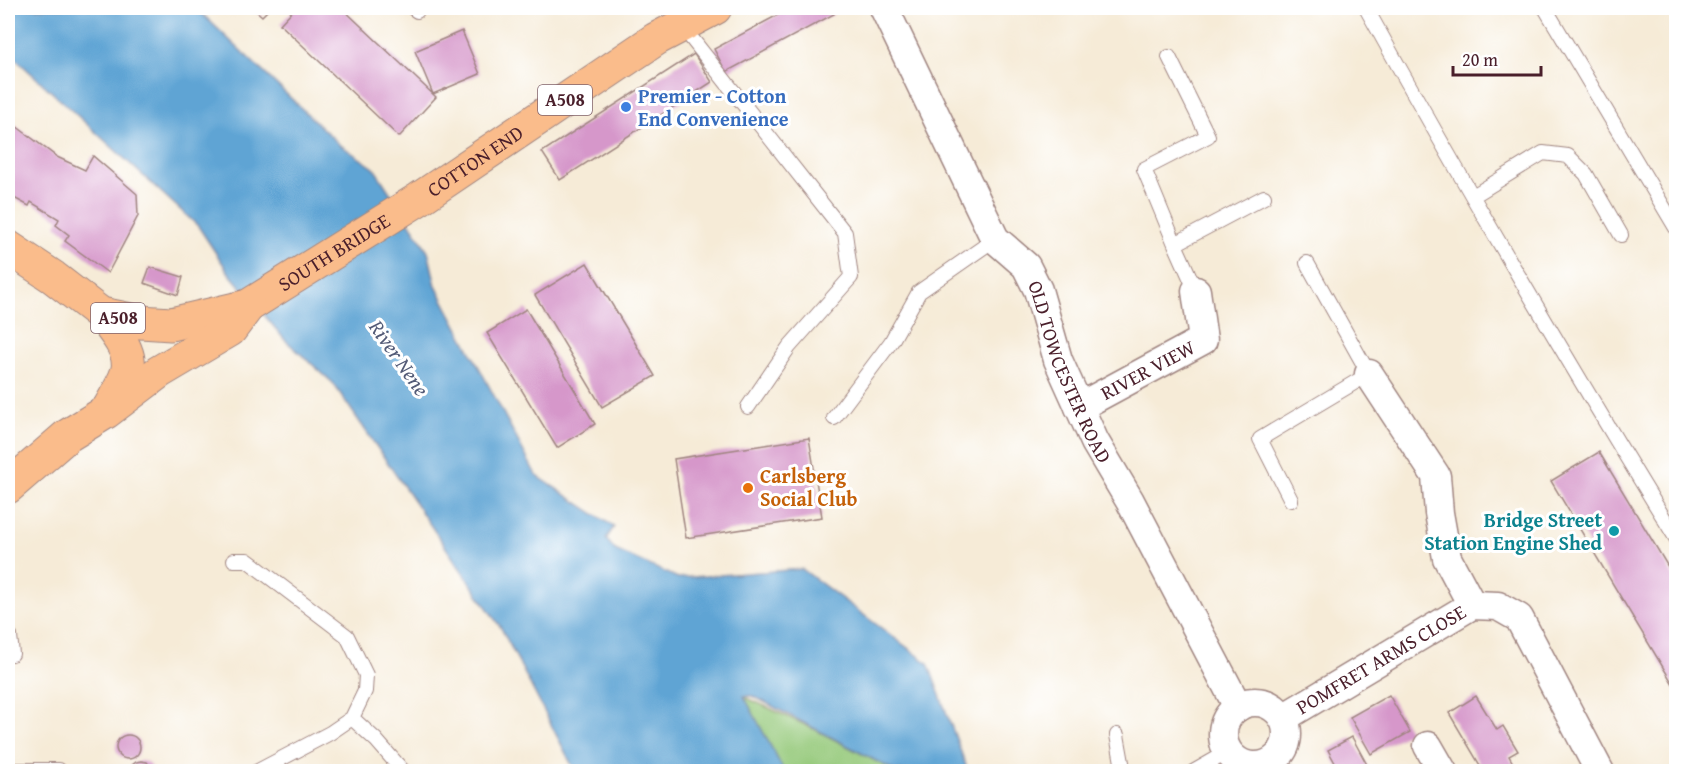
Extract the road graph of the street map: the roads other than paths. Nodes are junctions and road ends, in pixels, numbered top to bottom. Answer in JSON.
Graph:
{"nodes":[{"id":1,"x":715,"y":8,"type":"edge"},
{"id":2,"x":884,"y":8,"type":"edge"},
{"id":3,"x":1366,"y":8,"type":"edge"},
{"id":4,"x":1545,"y":8,"type":"edge"},
{"id":5,"x":681,"y":25,"type":"junction"},
{"id":6,"x":1169,"y":57,"type":"dead end"},
{"id":7,"x":1473,"y":196,"type":"junction"},
{"id":8,"x":1264,"y":197,"type":"dead end"},
{"id":9,"x":419,"y":199,"type":"joint"},
{"id":10,"x":1677,"y":228,"type":"edge"},
{"id":11,"x":1621,"y":235,"type":"dead end"},
{"id":12,"x":995,"y":239,"type":"junction"},
{"id":13,"x":1175,"y":244,"type":"junction"},
{"id":14,"x":8,"y":247,"type":"edge"},
{"id":15,"x":1307,"y":263,"type":"dead end"},
{"id":16,"x":1196,"y":291,"type":"joint"},
{"id":17,"x":249,"y":306,"type":"junction"},
{"id":18,"x":101,"y":314,"type":"junction"},
{"id":19,"x":1370,"y":374,"type":"junction"},
{"id":20,"x":748,"y":407,"type":"dead end"},
{"id":21,"x":1079,"y":407,"type":"junction"},
{"id":22,"x":106,"y":412,"type":"junction"},
{"id":23,"x":834,"y":418,"type":"dead end"},
{"id":24,"x":8,"y":487,"type":"edge"},
{"id":25,"x":1291,"y":500,"type":"dead end"},
{"id":26,"x":1677,"y":538,"type":"edge"},
{"id":27,"x":234,"y":560,"type":"dead end"},
{"id":28,"x":1472,"y":605,"type":"junction"},
{"id":29,"x":8,"y":632,"type":"edge"},
{"id":30,"x":8,"y":652,"type":"edge"},
{"id":31,"x":1238,"y":707,"type":"junction"},
{"id":32,"x":352,"y":718,"type":"junction"},
{"id":33,"x":1283,"y":718,"type":"junction"},
{"id":34,"x":1117,"y":735,"type":"dead end"},
{"id":35,"x":1428,"y":746,"type":"dead end"},
{"id":36,"x":1228,"y":752,"type":"junction"},
{"id":37,"x":1271,"y":768,"type":"edge"},
{"id":38,"x":14,"y":771,"type":"edge"},
{"id":39,"x":61,"y":771,"type":"edge"},
{"id":40,"x":256,"y":771,"type":"edge"},
{"id":41,"x":404,"y":771,"type":"edge"},
{"id":42,"x":1126,"y":771,"type":"edge"},
{"id":43,"x":1193,"y":771,"type":"edge"},
{"id":44,"x":1443,"y":771,"type":"edge"},
{"id":45,"x":1599,"y":771,"type":"edge"}],
"edges":[{"from":1,"to":5,"type":"highway","name":"COTTON END","number":"A508"},
{"from":2,"to":12,"type":"street","name":"OLD TOWCESTER ROAD"},
{"from":3,"to":7,"type":"lane"},
{"from":4,"to":10,"type":"lane"},
{"from":5,"to":9,"type":"highway","name":"COTTON END","number":"A508"},
{"from":5,"to":20,"type":"lane"},
{"from":6,"to":13,"type":"lane"},
{"from":7,"to":11,"type":"lane"},
{"from":7,"to":26,"type":"lane"},
{"from":8,"to":13,"type":"lane"},
{"from":9,"to":17,"type":"highway","name":"SOUTH BRIDGE","number":"A508"},
{"from":12,"to":21,"type":"street","name":"OLD TOWCESTER ROAD"},
{"from":12,"to":23,"type":"lane"},
{"from":13,"to":16,"type":"lane"},
{"from":14,"to":18,"type":"highway","number":"A508"},
{"from":15,"to":19,"type":"lane"},
{"from":16,"to":21,"type":"street","name":"RIVER VIEW"},
{"from":17,"to":18,"type":"highway","number":"A508"},
{"from":17,"to":22,"type":"highway","number":"A508"},
{"from":18,"to":22,"type":"highway","number":"A508"},
{"from":19,"to":25,"type":"lane"},
{"from":19,"to":28,"type":"street"},
{"from":21,"to":31,"type":"street","name":"OLD TOWCESTER ROAD"},
{"from":22,"to":24,"type":"highway","number":"A508"},
{"from":27,"to":32,"type":"lane"},
{"from":28,"to":33,"type":"street","name":"POMFRET ARMS CLOSE"},
{"from":28,"to":45,"type":"street","name":"POMFRET ARMS CLOSE"},
{"from":29,"to":30,"type":"lane"},
{"from":31,"to":33,"type":"street"},
{"from":31,"to":36,"type":"street"},
{"from":32,"to":40,"type":"lane"},
{"from":32,"to":41,"type":"lane"},
{"from":33,"to":37,"type":"street"},
{"from":34,"to":42,"type":"lane"},
{"from":35,"to":44,"type":"street"},
{"from":36,"to":37,"type":"street"},
{"from":36,"to":43,"type":"lane"},
{"from":38,"to":39,"type":"lane"}]}
